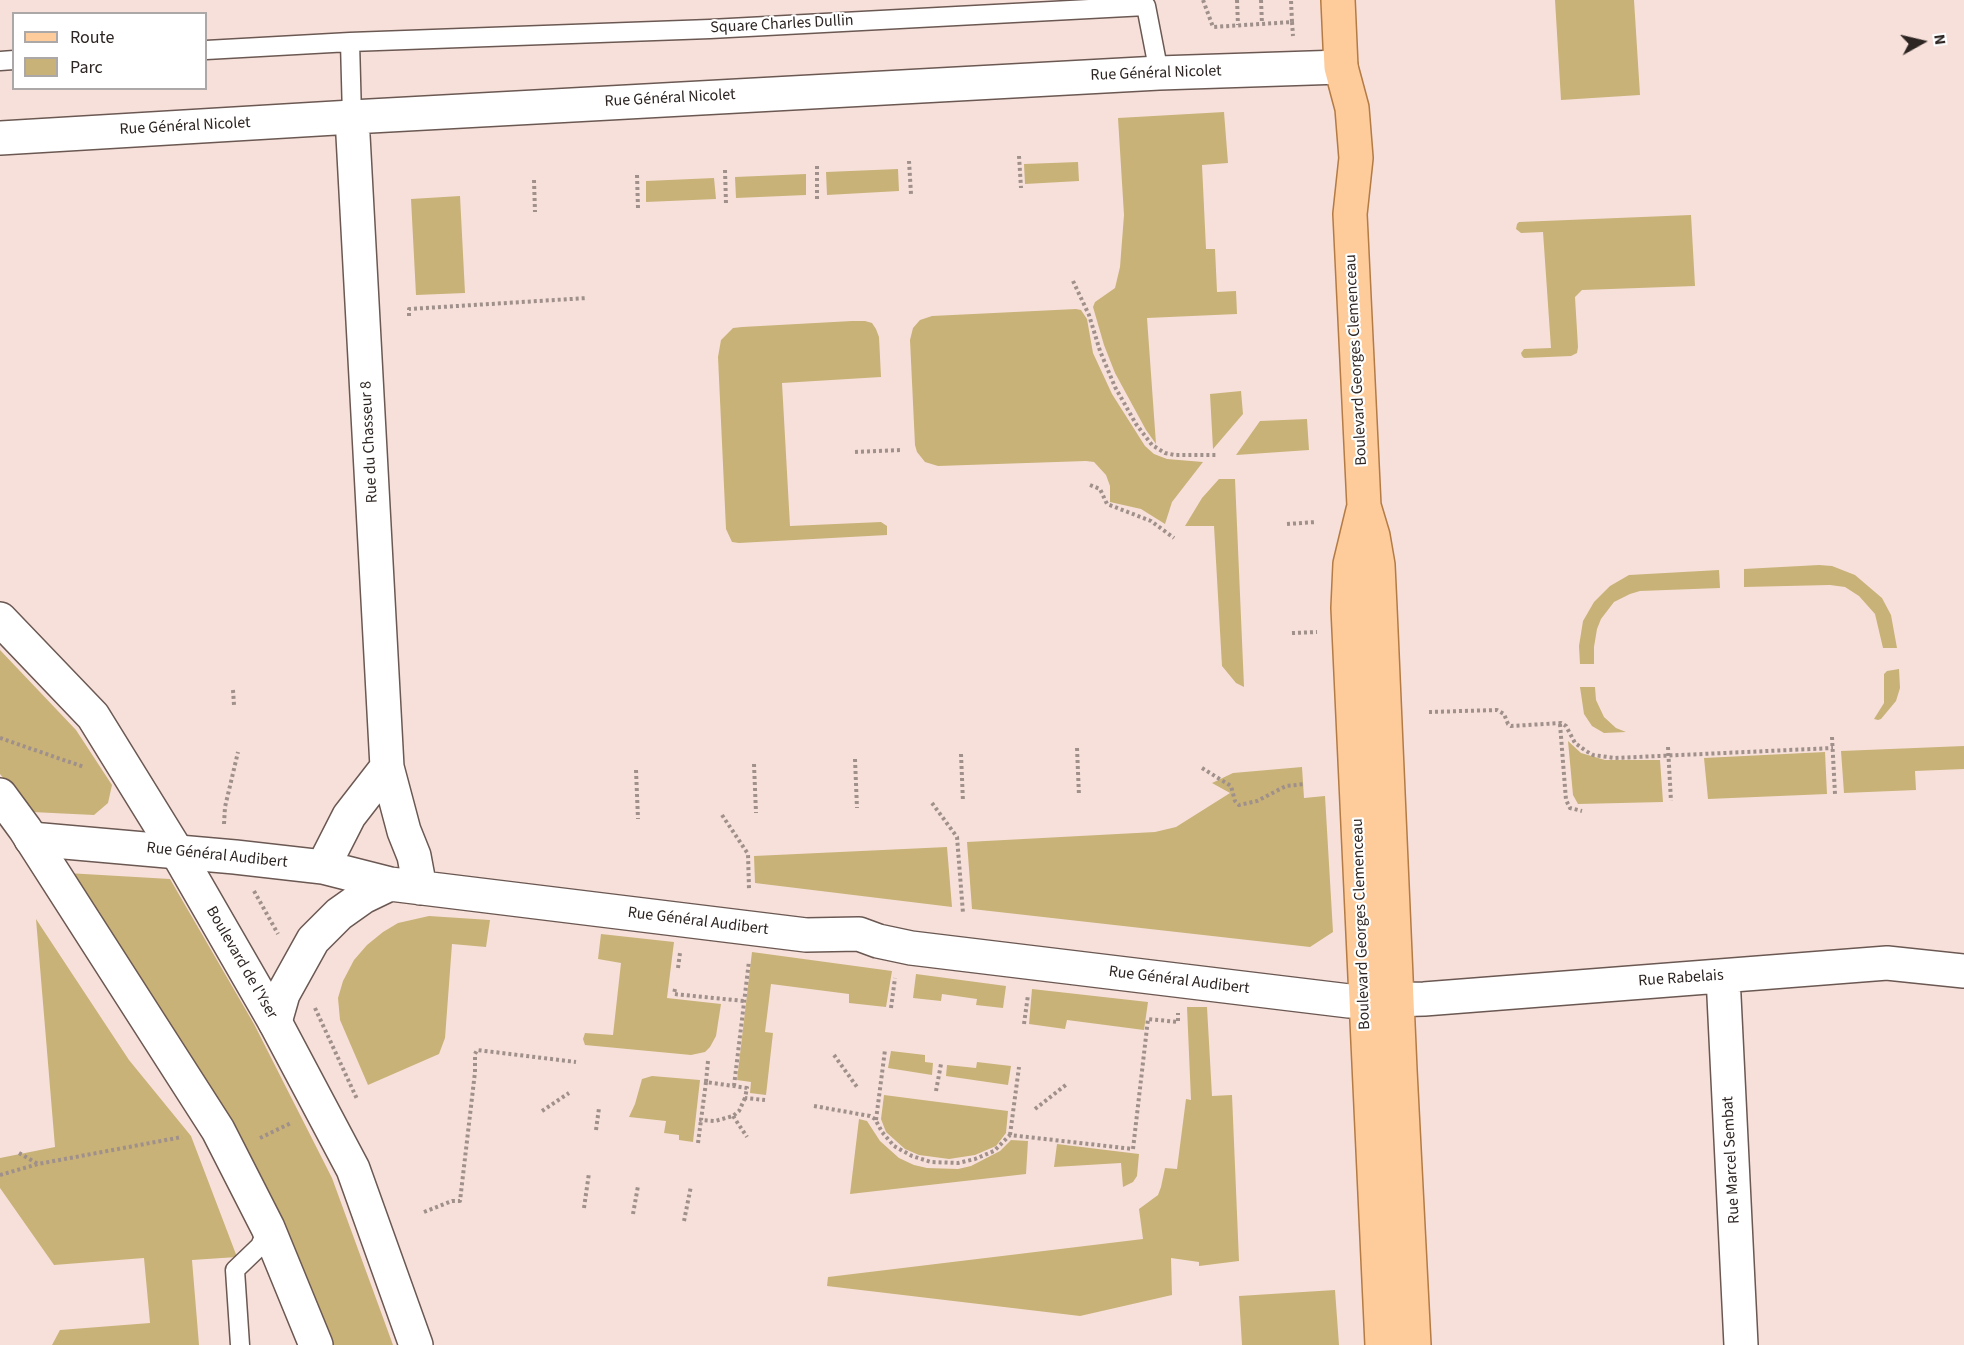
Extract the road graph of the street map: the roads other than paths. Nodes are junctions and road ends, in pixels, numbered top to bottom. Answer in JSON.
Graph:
{"nodes":[{"id":1,"x":1338,"y":0,"type":"edge"},
{"id":2,"x":350,"y":42,"type":"junction"},
{"id":3,"x":207,"y":50,"type":"edge"},
{"id":4,"x":1341,"y":67,"type":"junction"},
{"id":5,"x":1159,"y":73,"type":"junction"},
{"id":6,"x":352,"y":117,"type":"junction"},
{"id":7,"x":0,"y":138,"type":"edge"},
{"id":8,"x":1364,"y":506,"type":"junction"},
{"id":9,"x":0,"y":619,"type":"edge"},
{"id":10,"x":387,"y":768,"type":"junction"},
{"id":11,"x":0,"y":795,"type":"edge"},
{"id":12,"x":31,"y":839,"type":"junction"},
{"id":13,"x":177,"y":852,"type":"junction"},
{"id":14,"x":323,"y":867,"type":"junction"},
{"id":15,"x":405,"y":886,"type":"junction"},
{"id":16,"x":1964,"y":971,"type":"edge"},
{"id":17,"x":1723,"y":975,"type":"junction"},
{"id":18,"x":1398,"y":999,"type":"junction"},
{"id":19,"x":1365,"y":1001,"type":"junction"},
{"id":20,"x":275,"y":1022,"type":"junction"},
{"id":21,"x":268,"y":1228,"type":"junction"},
{"id":22,"x":240,"y":1345,"type":"edge"},
{"id":23,"x":316,"y":1345,"type":"edge"},
{"id":24,"x":416,"y":1345,"type":"edge"},
{"id":25,"x":1382,"y":1345,"type":"edge"},
{"id":26,"x":1414,"y":1345,"type":"edge"},
{"id":27,"x":1741,"y":1345,"type":"edge"}],
"edges":[{"from":1,"to":4,"type":"main road","name":"Boulevard Georges Clemenceau"},
{"from":2,"to":3,"type":"lane","name":"Square Charles Dullin"},
{"from":2,"to":5,"type":"lane","name":"Square Charles Dullin"},
{"from":2,"to":6,"type":"lane"},
{"from":4,"to":5,"type":"street","name":"Rue Général Nicolet"},
{"from":4,"to":8,"type":"main road","name":"Boulevard Georges Clemenceau"},
{"from":5,"to":6,"type":"street","name":"Rue Général Nicolet"},
{"from":6,"to":7,"type":"street","name":"Rue Général Nicolet"},
{"from":6,"to":10,"type":"street","name":"Rue du Chasseur 8"},
{"from":8,"to":18,"type":"main road","name":"Boulevard Georges Clemenceau"},
{"from":8,"to":19,"type":"main road","name":"Boulevard Georges Clemenceau"},
{"from":9,"to":13,"type":"street","name":"Boulevard de l'Yser"},
{"from":10,"to":14,"type":"street"},
{"from":10,"to":15,"type":"street","name":"Rue du Chasseur 8"},
{"from":11,"to":12,"type":"street"},
{"from":12,"to":13,"type":"street","name":"Rue Général Audibert"},
{"from":12,"to":21,"type":"street"},
{"from":13,"to":14,"type":"street","name":"Rue Général Audibert"},
{"from":13,"to":20,"type":"street","name":"Boulevard de l'Yser"},
{"from":14,"to":15,"type":"street","name":"Rue Général Audibert"},
{"from":15,"to":19,"type":"street","name":"Rue Général Audibert"},
{"from":15,"to":20,"type":"street"},
{"from":16,"to":17,"type":"street","name":"Rue Rabelais"},
{"from":17,"to":18,"type":"street","name":"Rue Rabelais"},
{"from":17,"to":27,"type":"street","name":"Rue Marcel Sembat"},
{"from":18,"to":19,"type":"street","name":"Rue Général Audibert"},
{"from":18,"to":26,"type":"main road","name":"Boulevard Georges Clemenceau"},
{"from":19,"to":25,"type":"main road","name":"Boulevard Georges Clemenceau"},
{"from":20,"to":24,"type":"street","name":"Boulevard de l'Yser"},
{"from":21,"to":22,"type":"lane"},
{"from":21,"to":23,"type":"street"}]}
